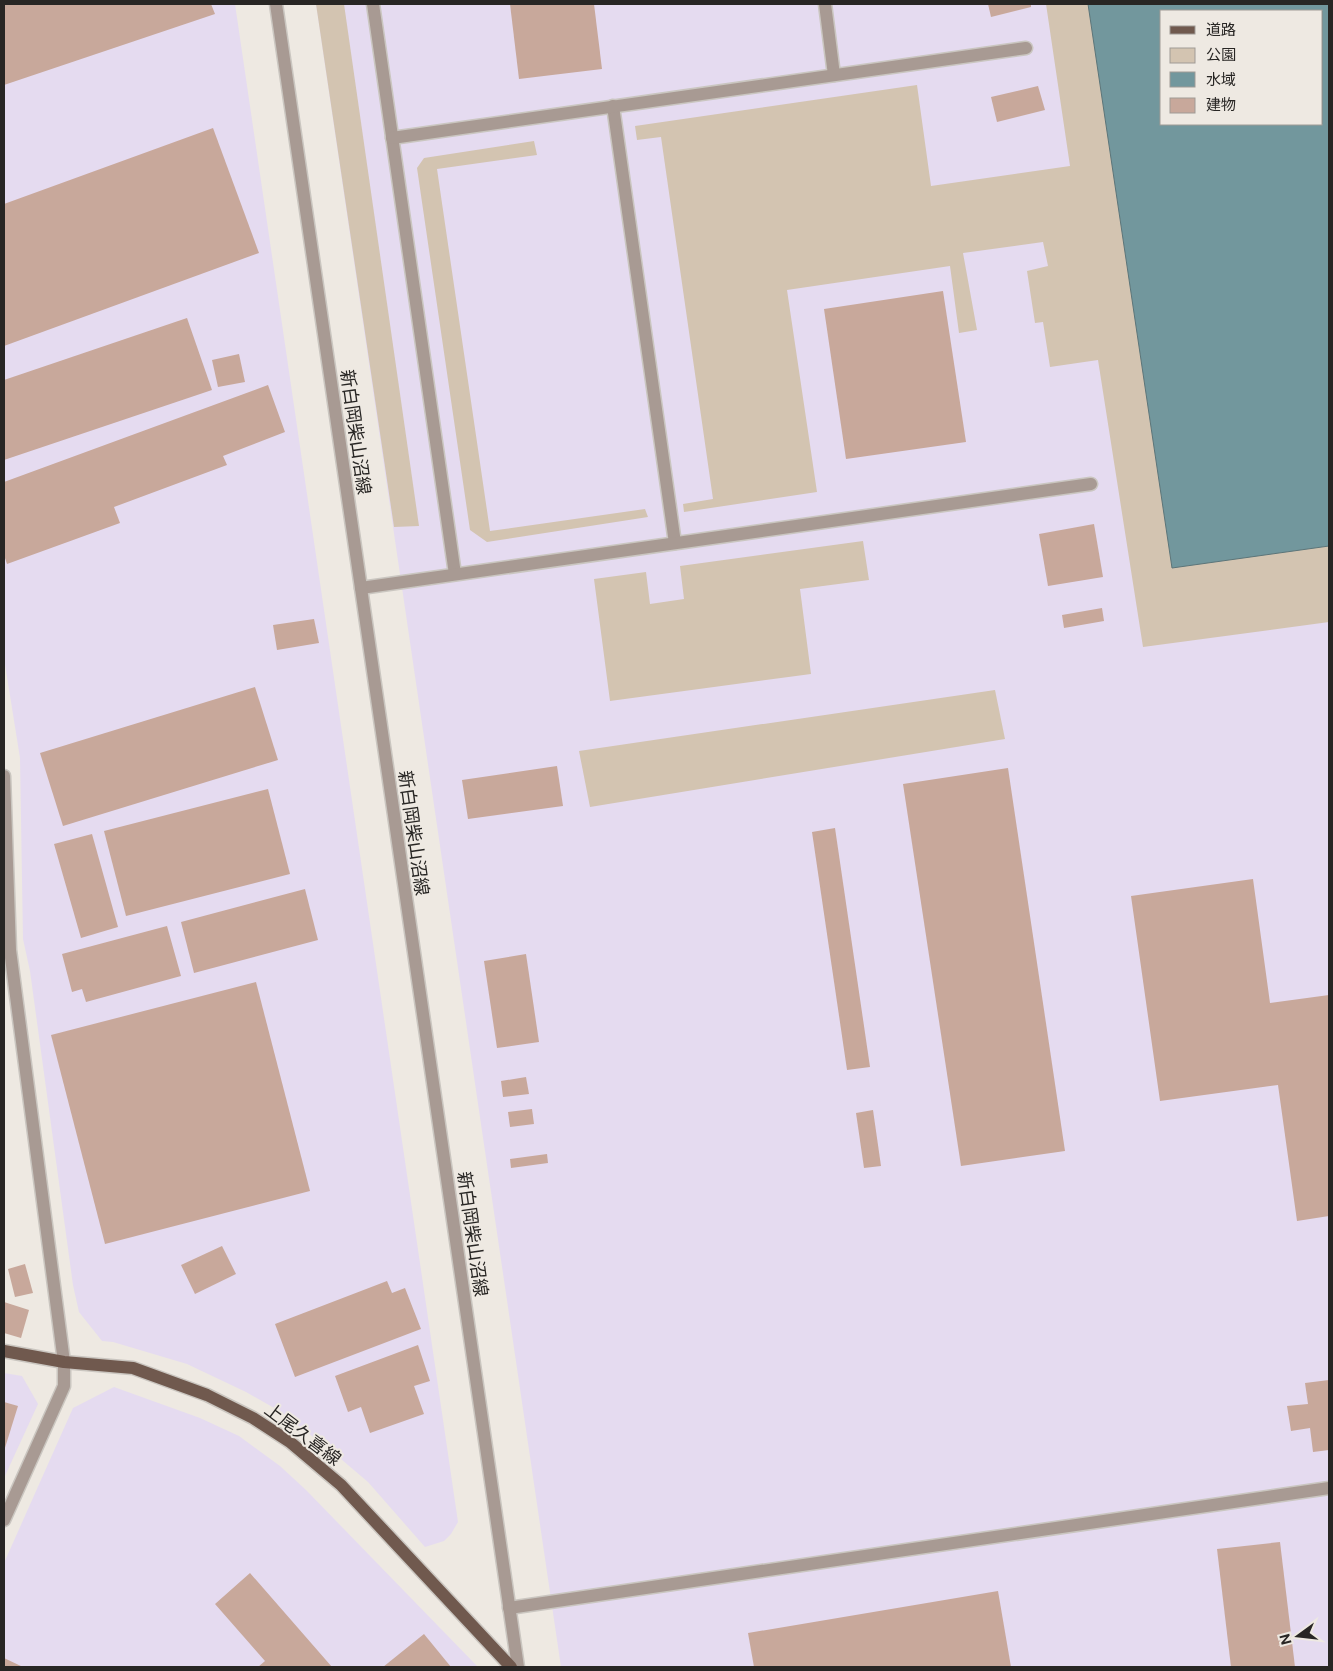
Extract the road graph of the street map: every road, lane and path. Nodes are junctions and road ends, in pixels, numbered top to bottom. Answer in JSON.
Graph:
{"nodes":[{"id":1,"x":276,"y":4,"type":"edge"},
{"id":2,"x":373,"y":4,"type":"edge"},
{"id":3,"x":825,"y":4,"type":"edge"},
{"id":4,"x":1026,"y":48,"type":"dead end"},
{"id":5,"x":834,"y":75,"type":"junction"},
{"id":6,"x":613,"y":106,"type":"junction"},
{"id":7,"x":392,"y":138,"type":"junction"},
{"id":8,"x":1091,"y":484,"type":"dead end"},
{"id":9,"x":675,"y":543,"type":"junction"},
{"id":10,"x":455,"y":574,"type":"junction"},
{"id":11,"x":361,"y":588,"type":"junction"},
{"id":12,"x":4,"y":776,"type":"edge"},
{"id":13,"x":4,"y":1351,"type":"edge"},
{"id":14,"x":64,"y":1362,"type":"junction"},
{"id":15,"x":1329,"y":1488,"type":"edge"},
{"id":16,"x":4,"y":1520,"type":"edge"},
{"id":17,"x":509,"y":1608,"type":"junction"},
{"id":18,"x":511,"y":1667,"type":"edge"},
{"id":19,"x":518,"y":1667,"type":"edge"}],
"edges":[{"from":1,"to":11,"type":"street","name":"新白岡柴山沼線"},
{"from":2,"to":7,"type":"street"},
{"from":3,"to":5,"type":"street"},
{"from":4,"to":5,"type":"street"},
{"from":5,"to":6,"type":"street"},
{"from":6,"to":7,"type":"street"},
{"from":6,"to":9,"type":"street"},
{"from":7,"to":10,"type":"street"},
{"from":8,"to":9,"type":"street"},
{"from":9,"to":10,"type":"street"},
{"from":10,"to":11,"type":"street"},
{"from":11,"to":17,"type":"street","name":"新白岡柴山沼線"},
{"from":12,"to":14,"type":"street"},
{"from":13,"to":14,"type":"main road","name":"上尾久喜線"},
{"from":14,"to":16,"type":"street"},
{"from":14,"to":18,"type":"main road","name":"上尾久喜線"},
{"from":15,"to":17,"type":"street"},
{"from":17,"to":19,"type":"street","name":"新白岡柴山沼線"}]}
